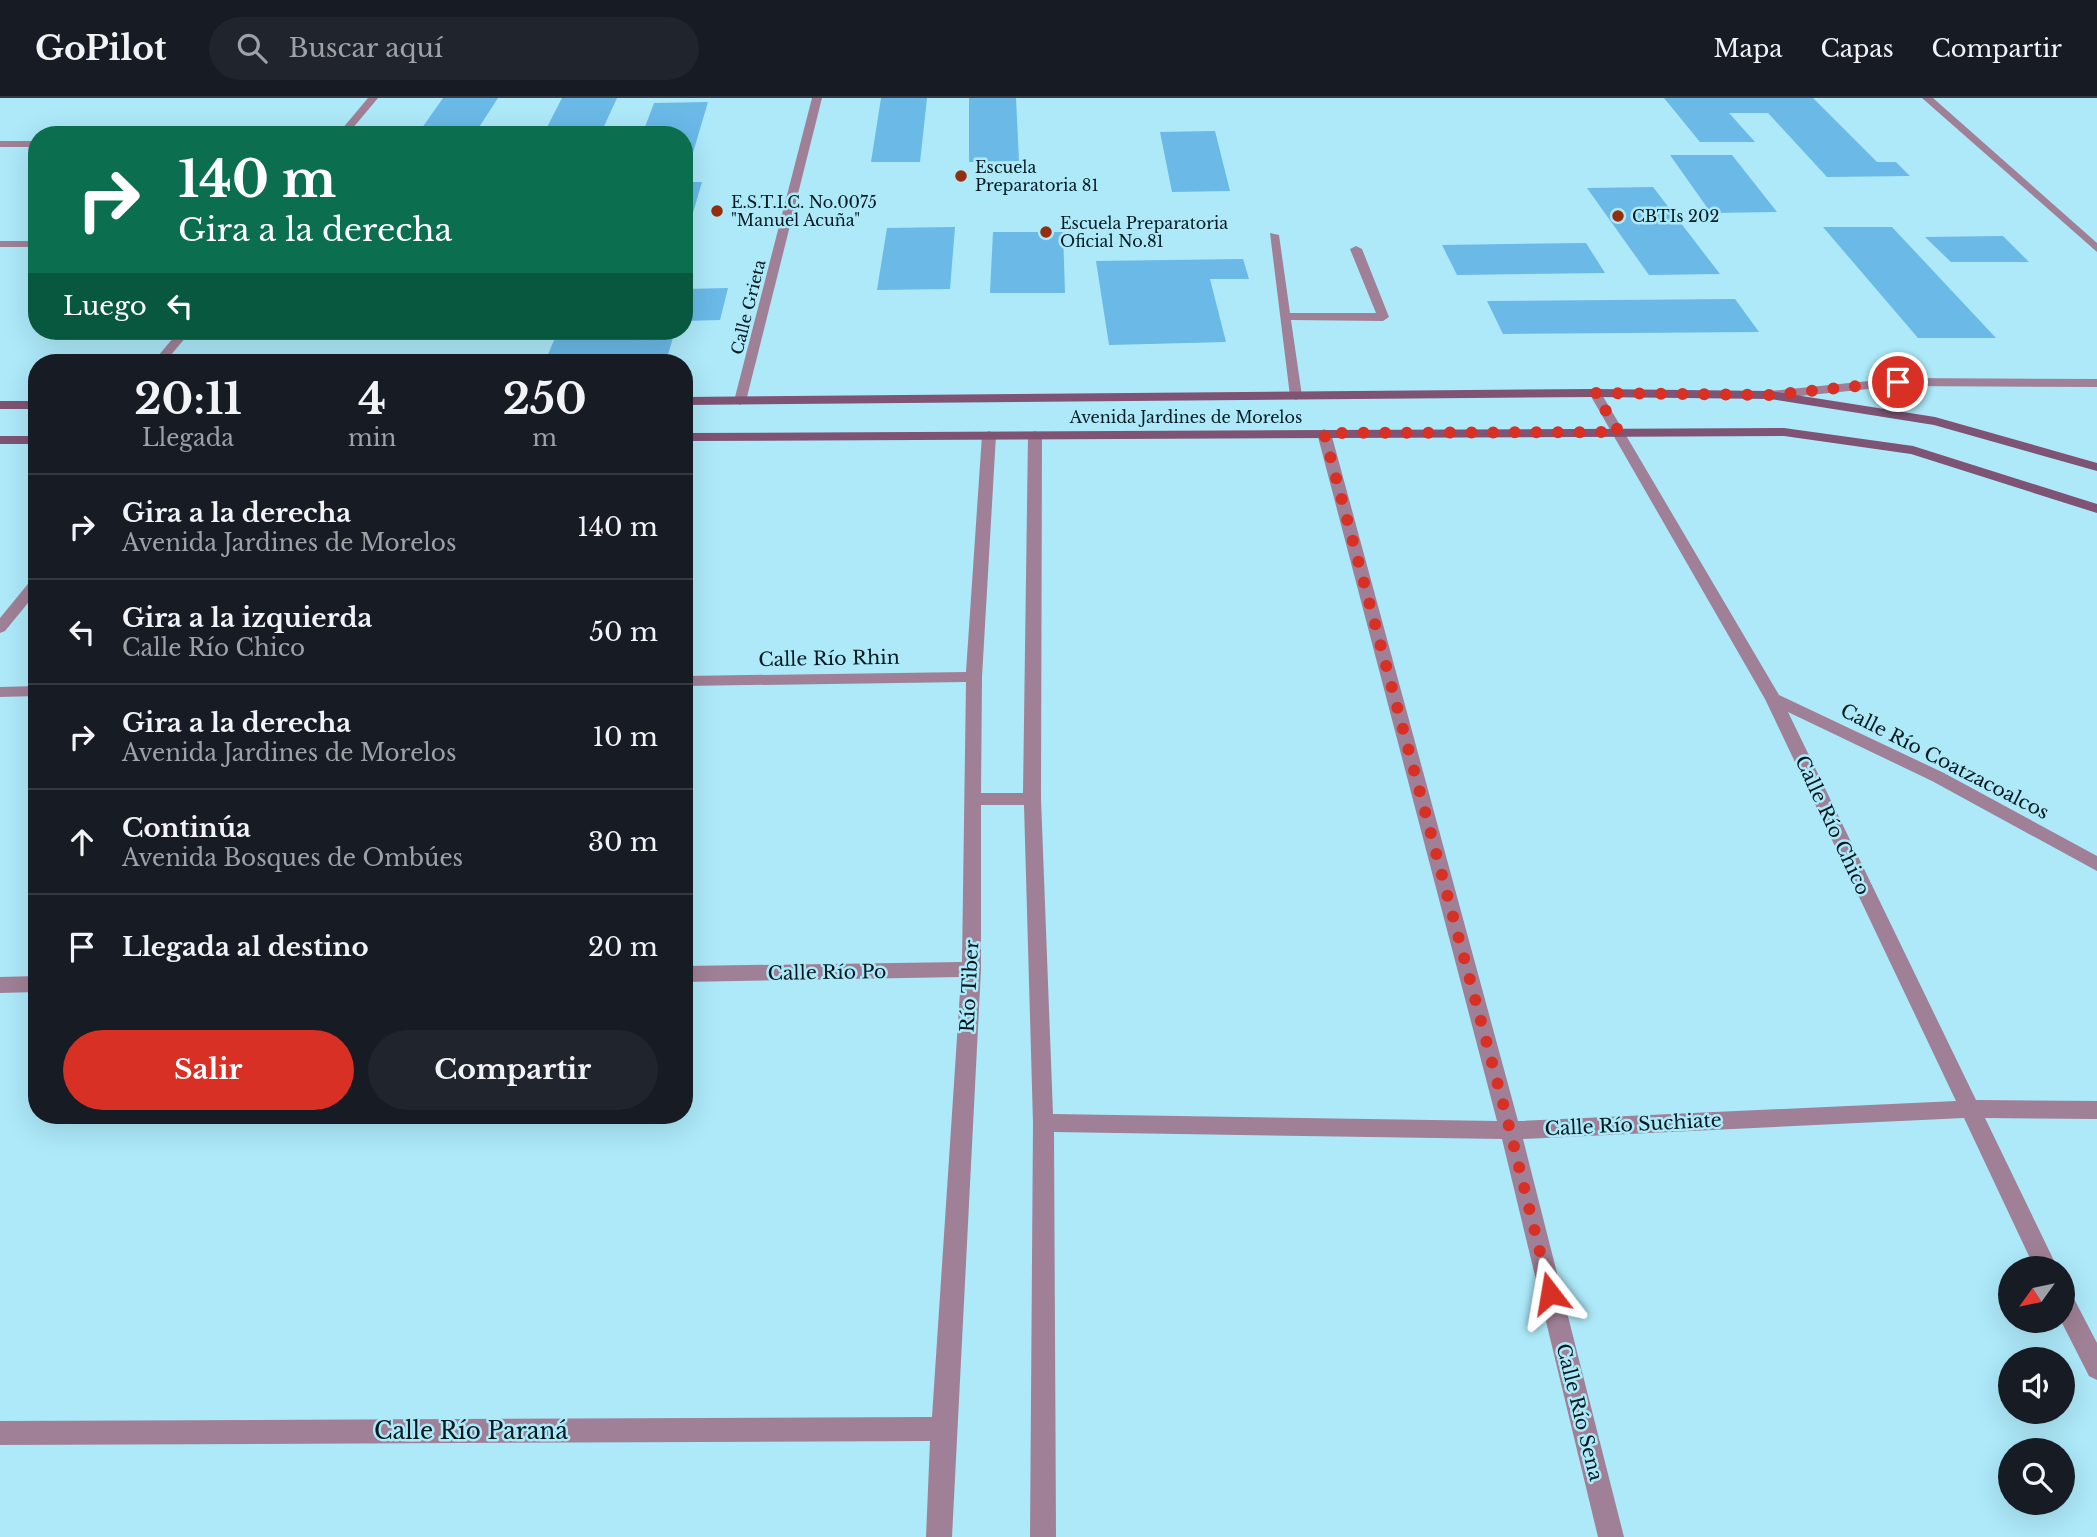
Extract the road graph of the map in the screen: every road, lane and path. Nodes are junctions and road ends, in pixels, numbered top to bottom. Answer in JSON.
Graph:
{"nodes":[{"id":1,"x":373,"y":98,"type":"edge"},
{"id":2,"x":817,"y":98,"type":"edge"},
{"id":3,"x":1927,"y":98,"type":"edge"},
{"id":4,"x":350,"y":126,"type":"edge"},
{"id":5,"x":0,"y":144,"type":"edge"},
{"id":6,"x":28,"y":144,"type":"edge"},
{"id":7,"x":1274,"y":235,"type":"dead end"},
{"id":8,"x":0,"y":244,"type":"edge"},
{"id":9,"x":28,"y":244,"type":"edge"},
{"id":10,"x":1356,"y":249,"type":"dead end"},
{"id":11,"x":2097,"y":249,"type":"edge"},
{"id":12,"x":1285,"y":316,"type":"junction"},
{"id":13,"x":177,"y":340,"type":"edge"},
{"id":14,"x":166,"y":354,"type":"edge"},
{"id":15,"x":2097,"y":383,"type":"edge"},
{"id":16,"x":1595,"y":393,"type":"junction"},
{"id":17,"x":1770,"y":395,"type":"junction"},
{"id":18,"x":1296,"y":396,"type":"junction"},
{"id":19,"x":693,"y":401,"type":"edge"},
{"id":20,"x":740,"y":401,"type":"junction"},
{"id":21,"x":0,"y":405,"type":"edge"},
{"id":22,"x":28,"y":405,"type":"edge"},
{"id":23,"x":1619,"y":432,"type":"junction"},
{"id":24,"x":1324,"y":433,"type":"junction"},
{"id":25,"x":989,"y":435,"type":"junction"},
{"id":26,"x":1035,"y":435,"type":"junction"},
{"id":27,"x":693,"y":437,"type":"edge"},
{"id":28,"x":0,"y":440,"type":"edge"},
{"id":29,"x":28,"y":440,"type":"edge"},
{"id":30,"x":2097,"y":467,"type":"edge"},
{"id":31,"x":2097,"y":509,"type":"edge"},
{"id":32,"x":28,"y":593,"type":"edge"},
{"id":33,"x":0,"y":628,"type":"edge"},
{"id":34,"x":974,"y":677,"type":"junction"},
{"id":35,"x":693,"y":681,"type":"edge"},
{"id":36,"x":28,"y":691,"type":"edge"},
{"id":37,"x":0,"y":692,"type":"edge"},
{"id":38,"x":1773,"y":699,"type":"junction"},
{"id":39,"x":974,"y":799,"type":"junction"},
{"id":40,"x":1032,"y":799,"type":"junction"},
{"id":41,"x":2097,"y":864,"type":"edge"},
{"id":42,"x":971,"y":970,"type":"junction"},
{"id":43,"x":693,"y":974,"type":"edge"},
{"id":44,"x":28,"y":984,"type":"edge"},
{"id":45,"x":0,"y":985,"type":"edge"},
{"id":46,"x":1968,"y":1109,"type":"junction"},
{"id":47,"x":2097,"y":1110,"type":"edge"},
{"id":48,"x":1043,"y":1123,"type":"junction"},
{"id":49,"x":1510,"y":1130,"type":"junction"},
{"id":50,"x":2041,"y":1256,"type":"edge"},
{"id":51,"x":2076,"y":1327,"type":"edge"},
{"id":52,"x":2097,"y":1368,"type":"edge"},
{"id":53,"x":943,"y":1429,"type":"junction"},
{"id":54,"x":0,"y":1433,"type":"edge"},
{"id":55,"x":939,"y":1537,"type":"edge"},
{"id":56,"x":1043,"y":1537,"type":"edge"},
{"id":57,"x":1611,"y":1537,"type":"edge"}],
"edges":[{"from":1,"to":4,"type":"street"},
{"from":2,"to":20,"type":"street","name":"Calle Grieta"},
{"from":3,"to":11,"type":"street"},
{"from":5,"to":6,"type":"street"},
{"from":7,"to":12,"type":"street"},
{"from":8,"to":9,"type":"street"},
{"from":10,"to":12,"type":"street"},
{"from":12,"to":18,"type":"street"},
{"from":13,"to":14,"type":"street"},
{"from":15,"to":17,"type":"street"},
{"from":16,"to":17,"type":"main road","name":"Avenida Jardines de Morelos"},
{"from":16,"to":18,"type":"main road","name":"Avenida Jardines de Morelos"},
{"from":16,"to":23,"type":"street","name":"Calle Río Chico"},
{"from":17,"to":30,"type":"main road","name":"Avenida Jardines de Morelos"},
{"from":18,"to":20,"type":"main road","name":"Avenida Jardines de Morelos"},
{"from":19,"to":20,"type":"main road","name":"Avenida Jardines de Morelos"},
{"from":21,"to":22,"type":"main road"},
{"from":23,"to":24,"type":"main road","name":"Avenida Jardines de Morelos"},
{"from":23,"to":31,"type":"main road","name":"Avenida Jardines de Morelos"},
{"from":23,"to":38,"type":"street","name":"Calle Río Chico"},
{"from":24,"to":26,"type":"main road","name":"Avenida Jardines de Morelos"},
{"from":24,"to":49,"type":"street","name":"Calle Río Sena"},
{"from":25,"to":26,"type":"main road","name":"Avenida Jardines de Morelos"},
{"from":25,"to":27,"type":"main road","name":"Avenida Jardines de Morelos"},
{"from":25,"to":34,"type":"street","name":"Río Tiber"},
{"from":26,"to":40,"type":"street"},
{"from":28,"to":29,"type":"main road"},
{"from":32,"to":33,"type":"street"},
{"from":34,"to":35,"type":"street","name":"Calle Río Rhin"},
{"from":34,"to":39,"type":"street","name":"Río Tiber"},
{"from":36,"to":37,"type":"street"},
{"from":38,"to":41,"type":"street","name":"Calle Río Coatzacoalcos"},
{"from":38,"to":46,"type":"street","name":"Calle Río Chico"},
{"from":39,"to":40,"type":"street"},
{"from":39,"to":42,"type":"street","name":"Río Tiber"},
{"from":40,"to":48,"type":"street"},
{"from":42,"to":43,"type":"street","name":"Calle Río Po"},
{"from":42,"to":53,"type":"street","name":"Río Tiber"},
{"from":44,"to":45,"type":"street"},
{"from":46,"to":47,"type":"street","name":"Calle Río Suchiate"},
{"from":46,"to":49,"type":"street","name":"Calle Río Suchiate"},
{"from":46,"to":50,"type":"street","name":"Calle Río Chico"},
{"from":48,"to":49,"type":"street","name":"Calle Río Suchiate"},
{"from":48,"to":56,"type":"street"},
{"from":49,"to":57,"type":"street","name":"Calle Río Sena"},
{"from":51,"to":52,"type":"street"},
{"from":53,"to":54,"type":"street","name":"Calle Río Paraná"},
{"from":53,"to":55,"type":"street","name":"Río Tiber"}]}
